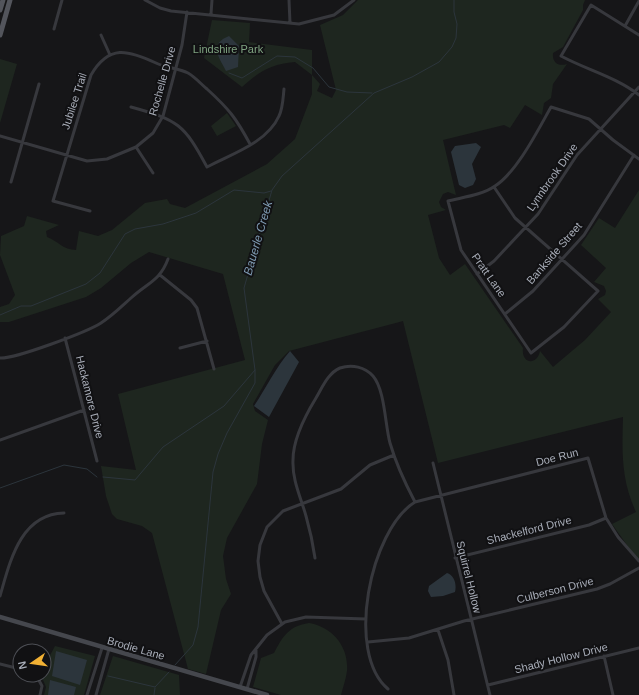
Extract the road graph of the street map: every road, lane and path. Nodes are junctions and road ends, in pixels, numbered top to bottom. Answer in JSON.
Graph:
{"nodes":[{"id":1,"x":3,"y":0,"type":"edge"},
{"id":2,"x":10,"y":0,"type":"edge"},
{"id":3,"x":62,"y":0,"type":"edge"},
{"id":4,"x":145,"y":0,"type":"edge"},
{"id":5,"x":212,"y":0,"type":"edge"},
{"id":6,"x":289,"y":0,"type":"edge"},
{"id":7,"x":352,"y":1,"type":"edge"},
{"id":8,"x":639,"y":1,"type":"edge"},
{"id":9,"x":0,"y":10,"type":"edge"},
{"id":10,"x":187,"y":12,"type":"junction"},
{"id":11,"x":211,"y":14,"type":"junction"},
{"id":12,"x":290,"y":23,"type":"junction"},
{"id":13,"x":625,"y":26,"type":"junction"},
{"id":14,"x":54,"y":29,"type":"dead end"},
{"id":15,"x":0,"y":35,"type":"edge"},
{"id":16,"x":101,"y":35,"type":"dead end"},
{"id":17,"x":639,"y":35,"type":"edge"},
{"id":18,"x":110,"y":55,"type":"junction"},
{"id":19,"x":176,"y":69,"type":"junction"},
{"id":20,"x":39,"y":84,"type":"dead end"},
{"id":21,"x":639,"y":87,"type":"edge"},
{"id":22,"x":284,"y":89,"type":"dead end"},
{"id":23,"x":635,"y":92,"type":"junction"},
{"id":24,"x":639,"y":95,"type":"edge"},
{"id":25,"x":131,"y":107,"type":"dead end"},
{"id":26,"x":163,"y":116,"type":"junction"},
{"id":27,"x":600,"y":129,"type":"junction"},
{"id":28,"x":0,"y":136,"type":"edge"},
{"id":29,"x":22,"y":142,"type":"junction"},
{"id":30,"x":250,"y":144,"type":"junction"},
{"id":31,"x":136,"y":147,"type":"junction"},
{"id":32,"x":634,"y":155,"type":"junction"},
{"id":33,"x":67,"y":156,"type":"junction"},
{"id":34,"x":639,"y":159,"type":"edge"},
{"id":35,"x":153,"y":173,"type":"dead end"},
{"id":36,"x":11,"y":182,"type":"dead end"},
{"id":37,"x":494,"y":187,"type":"junction"},
{"id":38,"x":90,"y":211,"type":"dead end"},
{"id":39,"x":526,"y":228,"type":"junction"},
{"id":40,"x":168,"y":259,"type":"dead end"},
{"id":41,"x":562,"y":260,"type":"junction"},
{"id":42,"x":477,"y":274,"type":"junction"},
{"id":43,"x":160,"y":275,"type":"junction"},
{"id":44,"x":505,"y":314,"type":"junction"},
{"id":45,"x":65,"y":338,"type":"junction"},
{"id":46,"x":207,"y":342,"type":"junction"},
{"id":47,"x":180,"y":348,"type":"dead end"},
{"id":48,"x":0,"y":358,"type":"edge"},
{"id":49,"x":214,"y":368,"type":"dead end"},
{"id":50,"x":84,"y":410,"type":"junction"},
{"id":51,"x":0,"y":440,"type":"edge"},
{"id":52,"x":394,"y":455,"type":"junction"},
{"id":53,"x":97,"y":461,"type":"dead end"},
{"id":54,"x":433,"y":463,"type":"dead end"},
{"id":55,"x":440,"y":495,"type":"junction"},
{"id":56,"x":415,"y":502,"type":"junction"},
{"id":57,"x":302,"y":503,"type":"junction"},
{"id":58,"x":64,"y":513,"type":"dead end"},
{"id":59,"x":606,"y":518,"type":"junction"},
{"id":60,"x":316,"y":558,"type":"dead end"},
{"id":61,"x":455,"y":558,"type":"junction"},
{"id":62,"x":639,"y":561,"type":"edge"},
{"id":63,"x":639,"y":568,"type":"edge"},
{"id":64,"x":0,"y":596,"type":"edge"},
{"id":65,"x":0,"y":617,"type":"edge"},
{"id":66,"x":366,"y":619,"type":"junction"},
{"id":67,"x":471,"y":620,"type":"junction"},
{"id":68,"x":282,"y":624,"type":"junction"},
{"id":69,"x":438,"y":630,"type":"junction"},
{"id":70,"x":368,"y":642,"type":"junction"},
{"id":71,"x":102,"y":648,"type":"junction"},
{"id":72,"x":639,"y":648,"type":"edge"},
{"id":73,"x":109,"y":650,"type":"junction"},
{"id":74,"x":256,"y":650,"type":"junction"},
{"id":75,"x":604,"y":656,"type":"junction"},
{"id":76,"x":0,"y":664,"type":"edge"},
{"id":77,"x":12,"y":667,"type":"edge"},
{"id":78,"x":40,"y":683,"type":"edge"},
{"id":79,"x":488,"y":685,"type":"junction"},
{"id":80,"x":240,"y":687,"type":"junction"},
{"id":81,"x":247,"y":689,"type":"junction"},
{"id":82,"x":388,"y":689,"type":"dead end"},
{"id":83,"x":40,"y":695,"type":"edge"},
{"id":84,"x":88,"y":695,"type":"edge"},
{"id":85,"x":96,"y":695,"type":"edge"},
{"id":86,"x":267,"y":695,"type":"edge"},
{"id":87,"x":454,"y":695,"type":"edge"},
{"id":88,"x":490,"y":695,"type":"edge"},
{"id":89,"x":613,"y":695,"type":"edge"}],
"edges":[{"from":1,"to":9,"type":"main road"},
{"from":2,"to":15,"type":"main road"},
{"from":3,"to":14,"type":"street"},
{"from":4,"to":10,"type":"street"},
{"from":5,"to":11,"type":"street"},
{"from":6,"to":12,"type":"street"},
{"from":7,"to":12,"type":"street"},
{"from":8,"to":13,"type":"street"},
{"from":10,"to":11,"type":"street"},
{"from":10,"to":19,"type":"street","name":"Rochelle Drive"},
{"from":11,"to":12,"type":"street"},
{"from":13,"to":17,"type":"street"},
{"from":13,"to":23,"type":"street"},
{"from":16,"to":18,"type":"street"},
{"from":18,"to":19,"type":"street"},
{"from":18,"to":33,"type":"street","name":"Jubilee Trail"},
{"from":19,"to":26,"type":"street","name":"Rochelle Drive"},
{"from":19,"to":30,"type":"street"},
{"from":20,"to":29,"type":"street"},
{"from":21,"to":23,"type":"street","name":"Lynnbrook Drive"},
{"from":22,"to":30,"type":"street"},
{"from":23,"to":24,"type":"street"},
{"from":23,"to":27,"type":"street","name":"Lynnbrook Drive"},
{"from":25,"to":26,"type":"street"},
{"from":26,"to":30,"type":"street"},
{"from":26,"to":31,"type":"street","name":"Rochelle Drive"},
{"from":27,"to":32,"type":"street"},
{"from":27,"to":37,"type":"street"},
{"from":27,"to":39,"type":"street","name":"Lynnbrook Drive"},
{"from":28,"to":29,"type":"street","name":"Rochelle Drive"},
{"from":29,"to":33,"type":"street","name":"Rochelle Drive"},
{"from":29,"to":36,"type":"street"},
{"from":31,"to":33,"type":"street","name":"Rochelle Drive"},
{"from":31,"to":35,"type":"street"},
{"from":32,"to":34,"type":"street"},
{"from":32,"to":41,"type":"street","name":"Bankside Street"},
{"from":33,"to":38,"type":"street","name":"Jubilee Trail"},
{"from":37,"to":39,"type":"street"},
{"from":37,"to":42,"type":"street","name":"Pratt Lane"},
{"from":39,"to":41,"type":"street"},
{"from":39,"to":42,"type":"street","name":"Lynnbrook Drive"},
{"from":40,"to":43,"type":"street"},
{"from":41,"to":44,"type":"street","name":"Bankside Street"},
{"from":41,"to":44,"type":"street","name":"Pratt Lane"},
{"from":42,"to":44,"type":"street","name":"Pratt Lane"},
{"from":43,"to":45,"type":"street"},
{"from":43,"to":46,"type":"street"},
{"from":45,"to":48,"type":"street"},
{"from":45,"to":50,"type":"street","name":"Hackamore Drive"},
{"from":46,"to":47,"type":"street"},
{"from":46,"to":49,"type":"street"},
{"from":50,"to":51,"type":"street"},
{"from":50,"to":53,"type":"street","name":"Hackamore Drive"},
{"from":52,"to":56,"type":"street"},
{"from":52,"to":57,"type":"street"},
{"from":52,"to":57,"type":"street"},
{"from":54,"to":55,"type":"street","name":"Squirrel Hollow"},
{"from":55,"to":56,"type":"street"},
{"from":55,"to":59,"type":"street","name":"Doe Run"},
{"from":55,"to":61,"type":"street","name":"Squirrel Hollow"},
{"from":56,"to":66,"type":"street"},
{"from":57,"to":60,"type":"street"},
{"from":57,"to":68,"type":"street"},
{"from":58,"to":64,"type":"street"},
{"from":59,"to":61,"type":"street","name":"Shackelford Drive"},
{"from":59,"to":62,"type":"street","name":"Doe Run"},
{"from":61,"to":67,"type":"street","name":"Squirrel Hollow"},
{"from":63,"to":67,"type":"street","name":"Culberson Drive"},
{"from":65,"to":71,"type":"main road","name":"Brodie Lane"},
{"from":66,"to":68,"type":"street"},
{"from":66,"to":70,"type":"street"},
{"from":67,"to":69,"type":"street","name":"Culberson Drive"},
{"from":67,"to":79,"type":"street","name":"Squirrel Hollow"},
{"from":68,"to":74,"type":"street"},
{"from":69,"to":70,"type":"street","name":"Culberson Drive"},
{"from":69,"to":87,"type":"street"},
{"from":70,"to":82,"type":"street"},
{"from":71,"to":73,"type":"main road","name":"Brodie Lane"},
{"from":71,"to":84,"type":"street"},
{"from":72,"to":75,"type":"street","name":"Shady Hollow Drive"},
{"from":73,"to":80,"type":"main road","name":"Brodie Lane"},
{"from":73,"to":85,"type":"street"},
{"from":74,"to":80,"type":"street"},
{"from":74,"to":81,"type":"street"},
{"from":75,"to":79,"type":"street","name":"Shady Hollow Drive"},
{"from":75,"to":89,"type":"street"},
{"from":76,"to":77,"type":"street"},
{"from":78,"to":83,"type":"street"},
{"from":79,"to":88,"type":"street","name":"Squirrel Hollow"},
{"from":80,"to":81,"type":"main road","name":"Brodie Lane"},
{"from":81,"to":86,"type":"main road","name":"Brodie Lane"}]}
